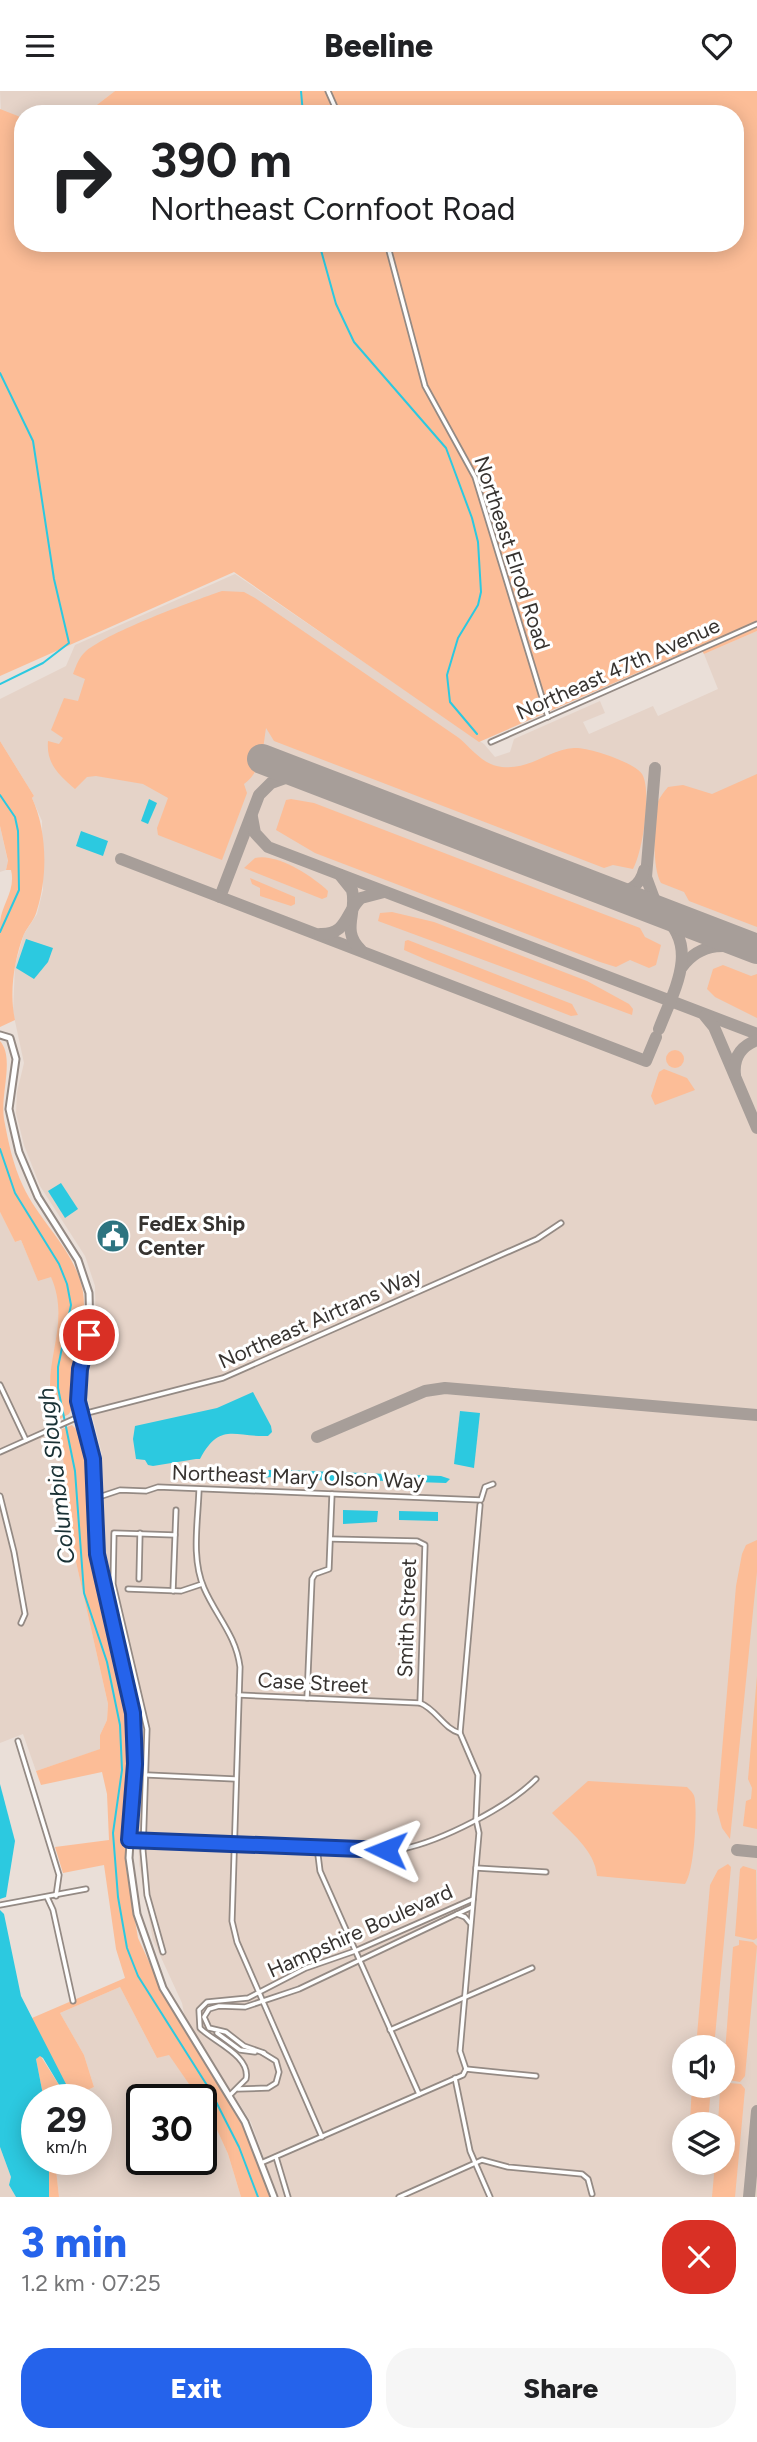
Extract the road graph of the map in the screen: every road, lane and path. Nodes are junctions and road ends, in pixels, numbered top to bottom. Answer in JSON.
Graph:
{"nodes":[{"id":1,"x":389,"y":252,"type":"edge"},
{"id":2,"x":757,"y":624,"type":"edge"},
{"id":3,"x":548,"y":717,"type":"junction"},
{"id":4,"x":491,"y":742,"type":"dead end"},
{"id":5,"x":2,"y":1035,"type":"edge"},
{"id":6,"x":561,"y":1223,"type":"dead end"},
{"id":7,"x":0,"y":1385,"type":"edge"},
{"id":8,"x":81,"y":1415,"type":"junction"},
{"id":9,"x":26,"y":1440,"type":"junction"},
{"id":10,"x":0,"y":1452,"type":"edge"},
{"id":11,"x":493,"y":1484,"type":"dead end"},
{"id":12,"x":199,"y":1490,"type":"junction"},
{"id":13,"x":332,"y":1494,"type":"junction"},
{"id":14,"x":0,"y":1496,"type":"edge"},
{"id":15,"x":93,"y":1498,"type":"junction"},
{"id":16,"x":480,"y":1505,"type":"dead end"},
{"id":17,"x":176,"y":1510,"type":"dead end"},
{"id":18,"x":140,"y":1533,"type":"junction"},
{"id":19,"x":175,"y":1535,"type":"junction"},
{"id":20,"x":331,"y":1539,"type":"junction"},
{"id":21,"x":139,"y":1579,"type":"dead end"},
{"id":22,"x":202,"y":1584,"type":"junction"},
{"id":23,"x":128,"y":1589,"type":"dead end"},
{"id":24,"x":173,"y":1591,"type":"junction"},
{"id":25,"x":21,"y":1623,"type":"dead end"},
{"id":26,"x":239,"y":1695,"type":"junction"},
{"id":27,"x":307,"y":1698,"type":"junction"},
{"id":28,"x":420,"y":1703,"type":"junction"},
{"id":29,"x":460,"y":1733,"type":"junction"},
{"id":30,"x":18,"y":1741,"type":"dead end"},
{"id":31,"x":148,"y":1775,"type":"junction"},
{"id":32,"x":235,"y":1779,"type":"junction"},
{"id":33,"x":536,"y":1779,"type":"dead end"},
{"id":34,"x":476,"y":1819,"type":"junction"},
{"id":35,"x":129,"y":1840,"type":"junction"},
{"id":36,"x":143,"y":1840,"type":"junction"},
{"id":37,"x":233,"y":1844,"type":"junction"},
{"id":38,"x":317,"y":1847,"type":"junction"},
{"id":39,"x":476,"y":1868,"type":"junction"},
{"id":40,"x":545,"y":1873,"type":"dead end"},
{"id":41,"x":86,"y":1889,"type":"dead end"},
{"id":42,"x":56,"y":1896,"type":"junction"},
{"id":43,"x":47,"y":1897,"type":"junction"},
{"id":44,"x":473,"y":1899,"type":"junction"},
{"id":45,"x":0,"y":1905,"type":"edge"},
{"id":46,"x":472,"y":1907,"type":"junction"},
{"id":47,"x":457,"y":1914,"type":"junction"},
{"id":48,"x":471,"y":1925,"type":"junction"},
{"id":49,"x":355,"y":1951,"type":"junction"},
{"id":50,"x":163,"y":1952,"type":"dead end"},
{"id":51,"x":358,"y":1958,"type":"junction"},
{"id":52,"x":532,"y":1968,"type":"dead end"},
{"id":53,"x":260,"y":1993,"type":"junction"},
{"id":54,"x":465,"y":1996,"type":"junction"},
{"id":55,"x":263,"y":2000,"type":"junction"},
{"id":56,"x":73,"y":2001,"type":"dead end"},
{"id":57,"x":390,"y":2030,"type":"junction"},
{"id":58,"x":466,"y":2069,"type":"junction"},
{"id":59,"x":536,"y":2076,"type":"dead end"},
{"id":60,"x":455,"y":2078,"type":"junction"},
{"id":61,"x":239,"y":2089,"type":"junction"},
{"id":62,"x":419,"y":2094,"type":"junction"},
{"id":63,"x":229,"y":2095,"type":"junction"},
{"id":64,"x":322,"y":2137,"type":"junction"},
{"id":65,"x":276,"y":2157,"type":"junction"},
{"id":66,"x":261,"y":2163,"type":"junction"},
{"id":67,"x":475,"y":2163,"type":"junction"},
{"id":68,"x":592,"y":2195,"type":"dead end"},
{"id":69,"x":274,"y":2197,"type":"edge"},
{"id":70,"x":288,"y":2197,"type":"edge"},
{"id":71,"x":399,"y":2197,"type":"edge"},
{"id":72,"x":490,"y":2197,"type":"edge"}],
"edges":[{"from":1,"to":3,"type":"street","name":"Northeast Elrod Road"},
{"from":2,"to":3,"type":"street","name":"Northeast 47th Avenue"},
{"from":3,"to":4,"type":"street","name":"Northeast 47th Avenue"},
{"from":5,"to":8,"type":"street"},
{"from":6,"to":8,"type":"street","name":"Northeast Airtrans Way"},
{"from":7,"to":9,"type":"street"},
{"from":8,"to":9,"type":"street","name":"Northeast Airtrans Way"},
{"from":8,"to":15,"type":"street"},
{"from":9,"to":10,"type":"street","name":"Northeast Airtrans Way"},
{"from":11,"to":13,"type":"street","name":"Northeast Mary Olson Way"},
{"from":12,"to":13,"type":"street","name":"Northeast Mary Olson Way"},
{"from":12,"to":15,"type":"street","name":"Northeast Mary Olson Way"},
{"from":12,"to":22,"type":"street"},
{"from":13,"to":20,"type":"street"},
{"from":14,"to":25,"type":"street"},
{"from":15,"to":35,"type":"street"},
{"from":16,"to":29,"type":"street"},
{"from":17,"to":19,"type":"street"},
{"from":18,"to":19,"type":"street"},
{"from":18,"to":21,"type":"street"},
{"from":18,"to":31,"type":"street"},
{"from":19,"to":24,"type":"street"},
{"from":20,"to":27,"type":"street"},
{"from":20,"to":28,"type":"street","name":"Smith Street"},
{"from":22,"to":24,"type":"street"},
{"from":22,"to":26,"type":"street"},
{"from":23,"to":24,"type":"street"},
{"from":26,"to":27,"type":"street","name":"Case Street"},
{"from":26,"to":32,"type":"street"},
{"from":27,"to":28,"type":"street","name":"Case Street"},
{"from":28,"to":29,"type":"street"},
{"from":29,"to":34,"type":"street"},
{"from":30,"to":42,"type":"street"},
{"from":31,"to":32,"type":"street"},
{"from":31,"to":36,"type":"street"},
{"from":32,"to":37,"type":"street"},
{"from":33,"to":34,"type":"street"},
{"from":34,"to":38,"type":"street"},
{"from":34,"to":39,"type":"street"},
{"from":35,"to":36,"type":"street"},
{"from":35,"to":63,"type":"street"},
{"from":36,"to":37,"type":"street"},
{"from":36,"to":50,"type":"street"},
{"from":37,"to":38,"type":"street"},
{"from":37,"to":53,"type":"street"},
{"from":38,"to":49,"type":"street"},
{"from":39,"to":40,"type":"street"},
{"from":39,"to":44,"type":"street"},
{"from":41,"to":42,"type":"street"},
{"from":42,"to":43,"type":"street"},
{"from":43,"to":45,"type":"street"},
{"from":43,"to":56,"type":"street"},
{"from":44,"to":46,"type":"street"},
{"from":44,"to":49,"type":"street","name":"Hampshire Boulevard"},
{"from":46,"to":47,"type":"street"},
{"from":46,"to":48,"type":"street"},
{"from":47,"to":48,"type":"street","name":"Hampshire Boulevard"},
{"from":47,"to":51,"type":"street","name":"Hampshire Boulevard"},
{"from":48,"to":54,"type":"street"},
{"from":49,"to":51,"type":"street"},
{"from":49,"to":53,"type":"street","name":"Hampshire Boulevard"},
{"from":51,"to":55,"type":"street","name":"Hampshire Boulevard"},
{"from":51,"to":57,"type":"street"},
{"from":52,"to":54,"type":"street"},
{"from":53,"to":55,"type":"street"},
{"from":53,"to":61,"type":"street","name":"Hampshire Boulevard"},
{"from":54,"to":57,"type":"street"},
{"from":54,"to":58,"type":"street"},
{"from":55,"to":61,"type":"street","name":"Hampshire Boulevard"},
{"from":55,"to":64,"type":"street"},
{"from":57,"to":62,"type":"street"},
{"from":58,"to":59,"type":"street"},
{"from":58,"to":60,"type":"street"},
{"from":60,"to":62,"type":"street"},
{"from":60,"to":67,"type":"street"},
{"from":61,"to":63,"type":"street"},
{"from":62,"to":64,"type":"street"},
{"from":63,"to":66,"type":"street"},
{"from":64,"to":65,"type":"street"},
{"from":65,"to":66,"type":"street"},
{"from":65,"to":70,"type":"street"},
{"from":66,"to":69,"type":"street"},
{"from":67,"to":68,"type":"street"},
{"from":67,"to":71,"type":"street"},
{"from":67,"to":72,"type":"street"}]}
